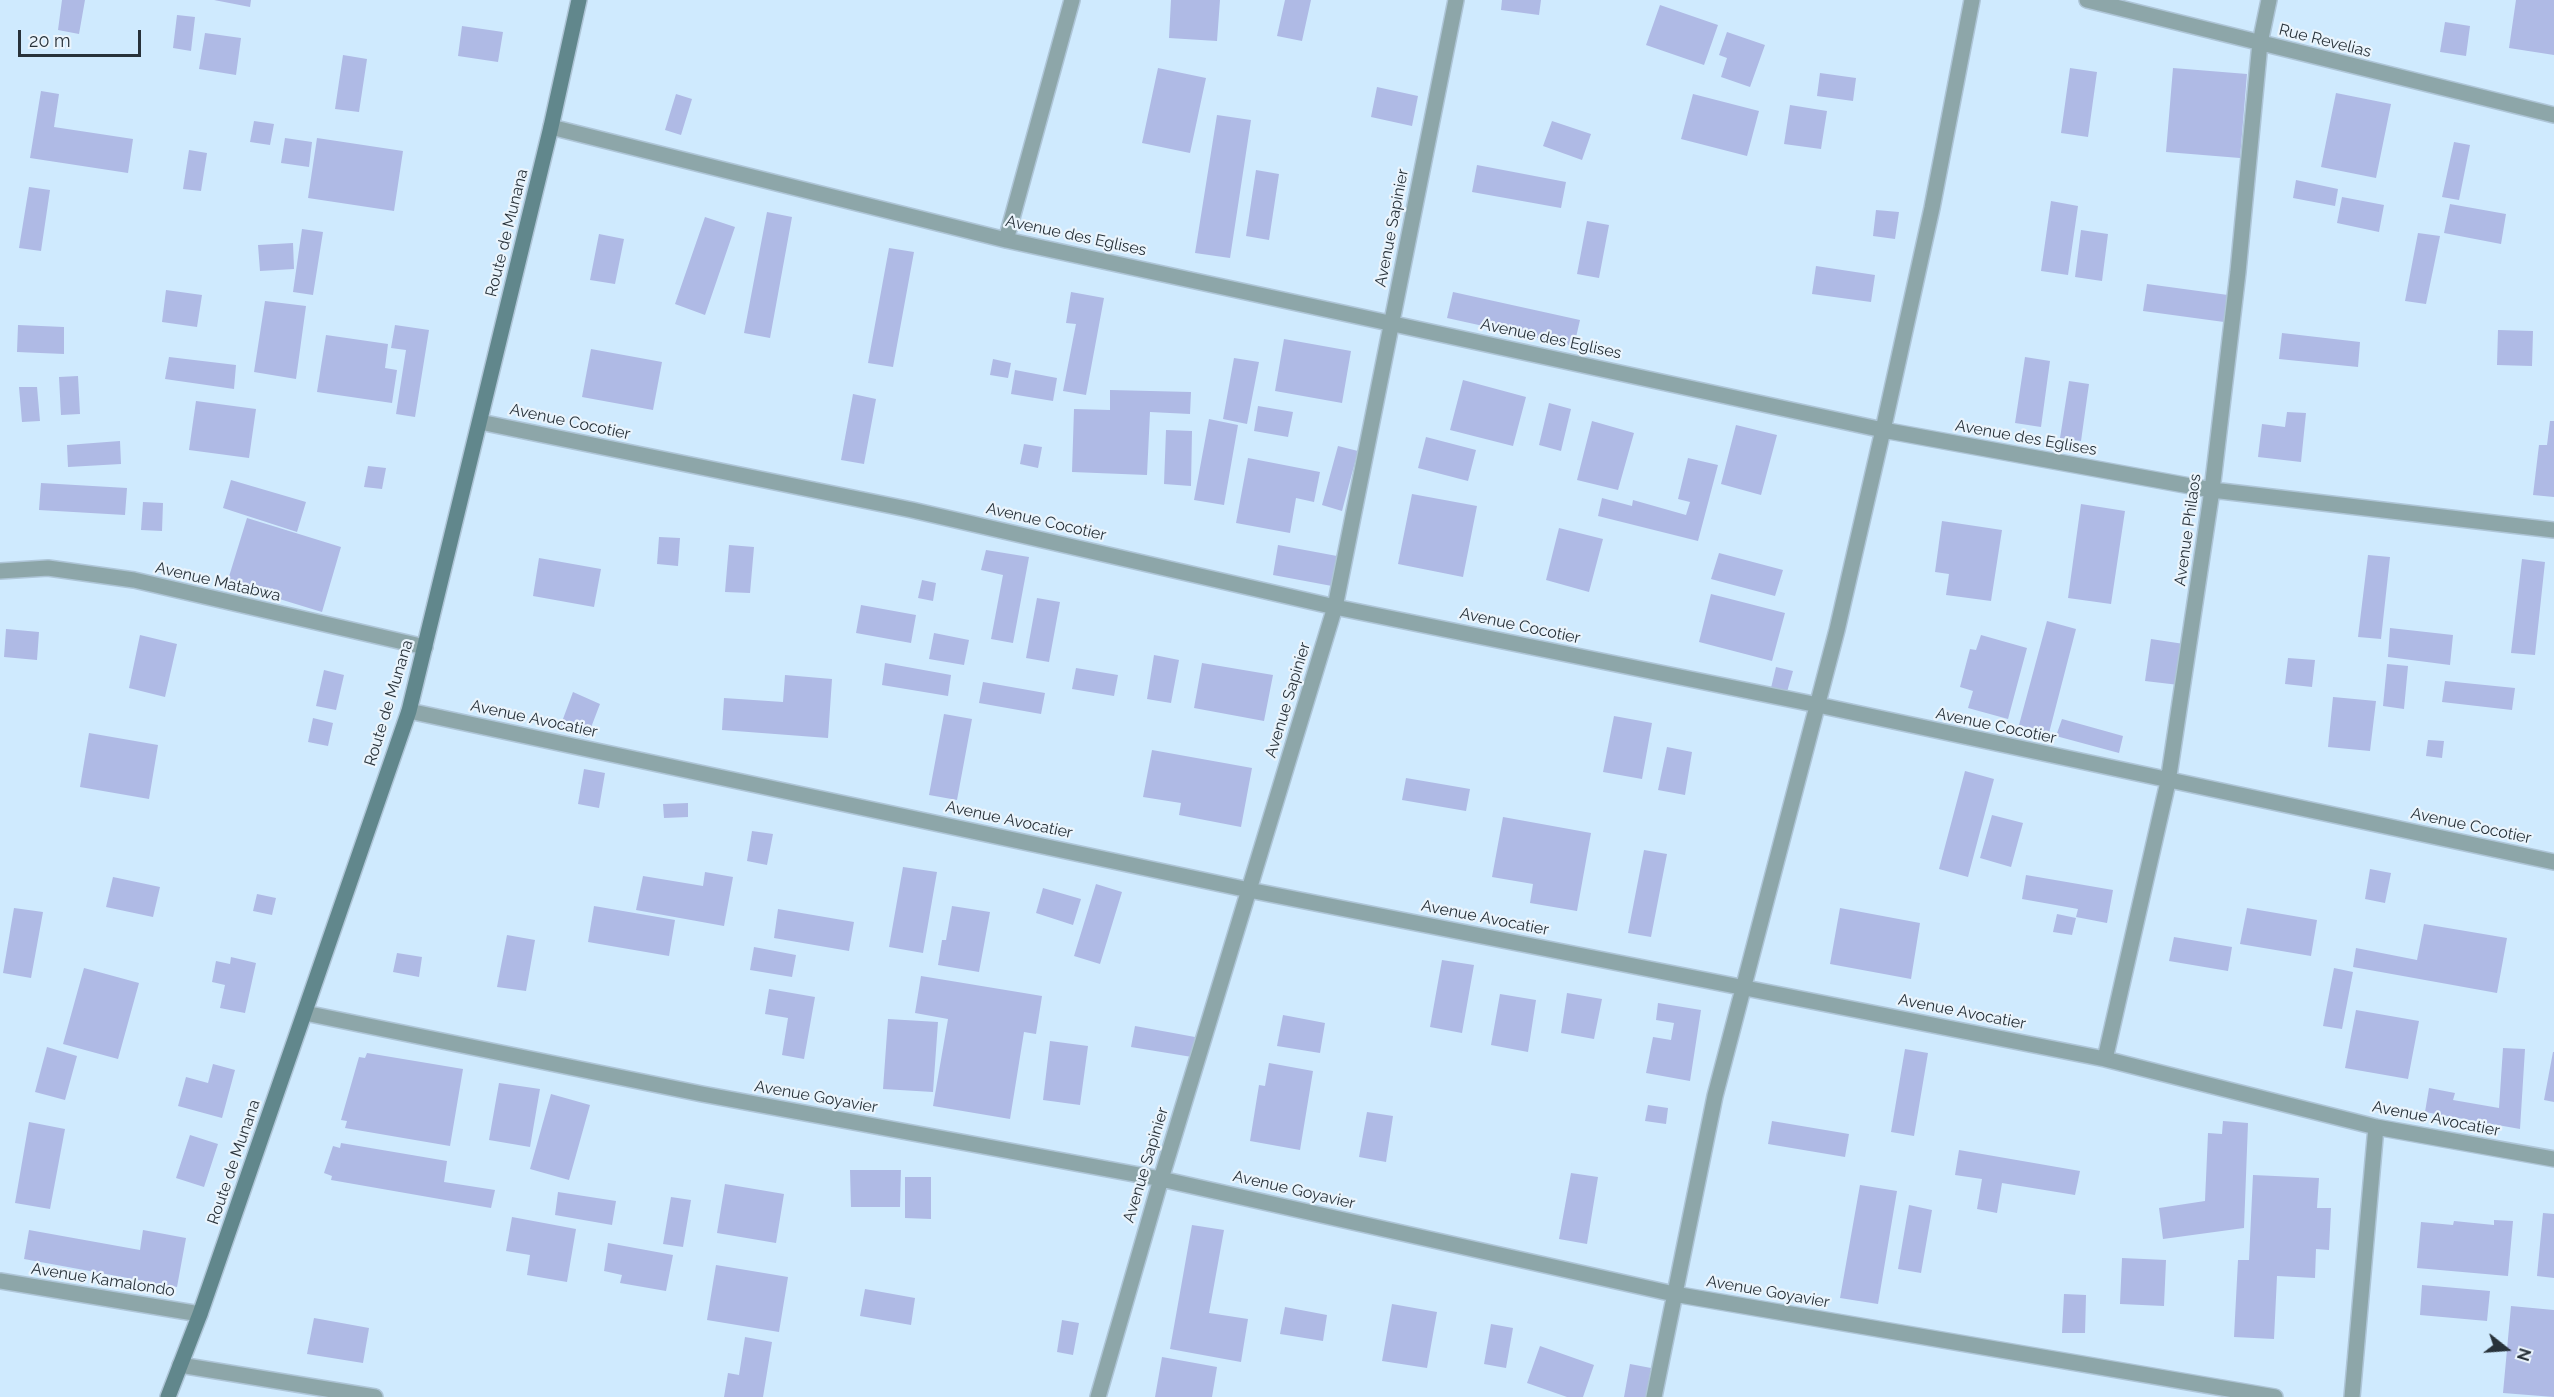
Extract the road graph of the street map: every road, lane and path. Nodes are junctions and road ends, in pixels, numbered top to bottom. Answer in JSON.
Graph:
{"nodes":[{"id":1,"x":579,"y":0,"type":"edge"},
{"id":2,"x":1072,"y":0,"type":"edge"},
{"id":3,"x":1456,"y":0,"type":"edge"},
{"id":4,"x":1972,"y":0,"type":"edge"},
{"id":5,"x":2087,"y":0,"type":"edge"},
{"id":6,"x":2269,"y":0,"type":"edge"},
{"id":7,"x":2260,"y":43,"type":"junction"},
{"id":8,"x":2554,"y":115,"type":"edge"},
{"id":9,"x":551,"y":128,"type":"junction"},
{"id":10,"x":1006,"y":240,"type":"junction"},
{"id":11,"x":1391,"y":322,"type":"junction"},
{"id":12,"x":480,"y":422,"type":"junction"},
{"id":13,"x":1883,"y":430,"type":"junction"},
{"id":14,"x":2212,"y":490,"type":"junction"},
{"id":15,"x":2554,"y":530,"type":"edge"},
{"id":16,"x":0,"y":571,"type":"edge"},
{"id":17,"x":1335,"y":607,"type":"junction"},
{"id":18,"x":425,"y":647,"type":"junction"},
{"id":19,"x":1818,"y":705,"type":"junction"},
{"id":20,"x":409,"y":711,"type":"junction"},
{"id":21,"x":2168,"y":782,"type":"junction"},
{"id":22,"x":2554,"y":862,"type":"edge"},
{"id":23,"x":1249,"y":890,"type":"junction"},
{"id":24,"x":1745,"y":987,"type":"junction"},
{"id":25,"x":305,"y":1013,"type":"junction"},
{"id":26,"x":2105,"y":1059,"type":"junction"},
{"id":27,"x":2376,"y":1127,"type":"junction"},
{"id":28,"x":2554,"y":1159,"type":"edge"},
{"id":29,"x":1161,"y":1179,"type":"junction"},
{"id":30,"x":0,"y":1281,"type":"edge"},
{"id":31,"x":1674,"y":1294,"type":"junction"},
{"id":32,"x":200,"y":1314,"type":"junction"},
{"id":33,"x":180,"y":1365,"type":"junction"},
{"id":34,"x":168,"y":1397,"type":"edge"},
{"id":35,"x":375,"y":1397,"type":"edge"},
{"id":36,"x":1098,"y":1397,"type":"edge"},
{"id":37,"x":1654,"y":1397,"type":"edge"},
{"id":38,"x":2275,"y":1397,"type":"edge"},
{"id":39,"x":2352,"y":1397,"type":"edge"}],
"edges":[{"from":1,"to":9,"type":"main road","name":"Route de Munana"},
{"from":2,"to":10,"type":"street"},
{"from":3,"to":11,"type":"street","name":"Avenue Sapinier"},
{"from":4,"to":13,"type":"street"},
{"from":5,"to":7,"type":"street","name":"Rue Revelias"},
{"from":6,"to":7,"type":"street","name":"Avenue Philaos"},
{"from":7,"to":8,"type":"street","name":"Rue Revelias"},
{"from":7,"to":14,"type":"street","name":"Avenue Philaos"},
{"from":9,"to":10,"type":"street","name":"Avenue des Eglises"},
{"from":9,"to":12,"type":"main road","name":"Route de Munana"},
{"from":10,"to":11,"type":"street","name":"Avenue des Eglises"},
{"from":11,"to":13,"type":"street","name":"Avenue des Eglises"},
{"from":11,"to":17,"type":"street","name":"Avenue Sapinier"},
{"from":12,"to":17,"type":"street","name":"Avenue Cocotier"},
{"from":12,"to":18,"type":"main road","name":"Route de Munana"},
{"from":13,"to":14,"type":"street","name":"Avenue des Eglises"},
{"from":13,"to":19,"type":"street"},
{"from":14,"to":15,"type":"street","name":"Avenue des Eglises"},
{"from":14,"to":21,"type":"street","name":"Avenue Philaos"},
{"from":16,"to":18,"type":"street","name":"Avenue Matabwa"},
{"from":17,"to":19,"type":"street","name":"Avenue Cocotier"},
{"from":17,"to":23,"type":"street","name":"Avenue Sapinier"},
{"from":18,"to":20,"type":"main road","name":"Route de Munana"},
{"from":19,"to":21,"type":"street","name":"Avenue Cocotier"},
{"from":19,"to":24,"type":"street"},
{"from":20,"to":23,"type":"street","name":"Avenue Avocatier"},
{"from":20,"to":25,"type":"main road","name":"Route de Munana"},
{"from":21,"to":22,"type":"street","name":"Avenue Cocotier"},
{"from":21,"to":26,"type":"street","name":"Avenue Philaos"},
{"from":23,"to":24,"type":"street","name":"Avenue Avocatier"},
{"from":23,"to":29,"type":"street","name":"Avenue Sapinier"},
{"from":24,"to":26,"type":"street","name":"Avenue Avocatier"},
{"from":24,"to":31,"type":"street"},
{"from":25,"to":29,"type":"street","name":"Avenue Goyavier"},
{"from":25,"to":32,"type":"main road","name":"Route de Munana"},
{"from":26,"to":27,"type":"street","name":"Avenue Avocatier"},
{"from":27,"to":28,"type":"street","name":"Avenue Avocatier"},
{"from":27,"to":39,"type":"street"},
{"from":29,"to":31,"type":"street","name":"Avenue Goyavier"},
{"from":29,"to":36,"type":"street","name":"Avenue Sapinier"},
{"from":30,"to":32,"type":"street","name":"Avenue Kamalondo"},
{"from":31,"to":37,"type":"street"},
{"from":31,"to":38,"type":"street","name":"Avenue Goyavier"},
{"from":32,"to":33,"type":"main road","name":"Route de Munana"},
{"from":33,"to":34,"type":"main road","name":"Route de Munana"},
{"from":33,"to":35,"type":"street"}]}
